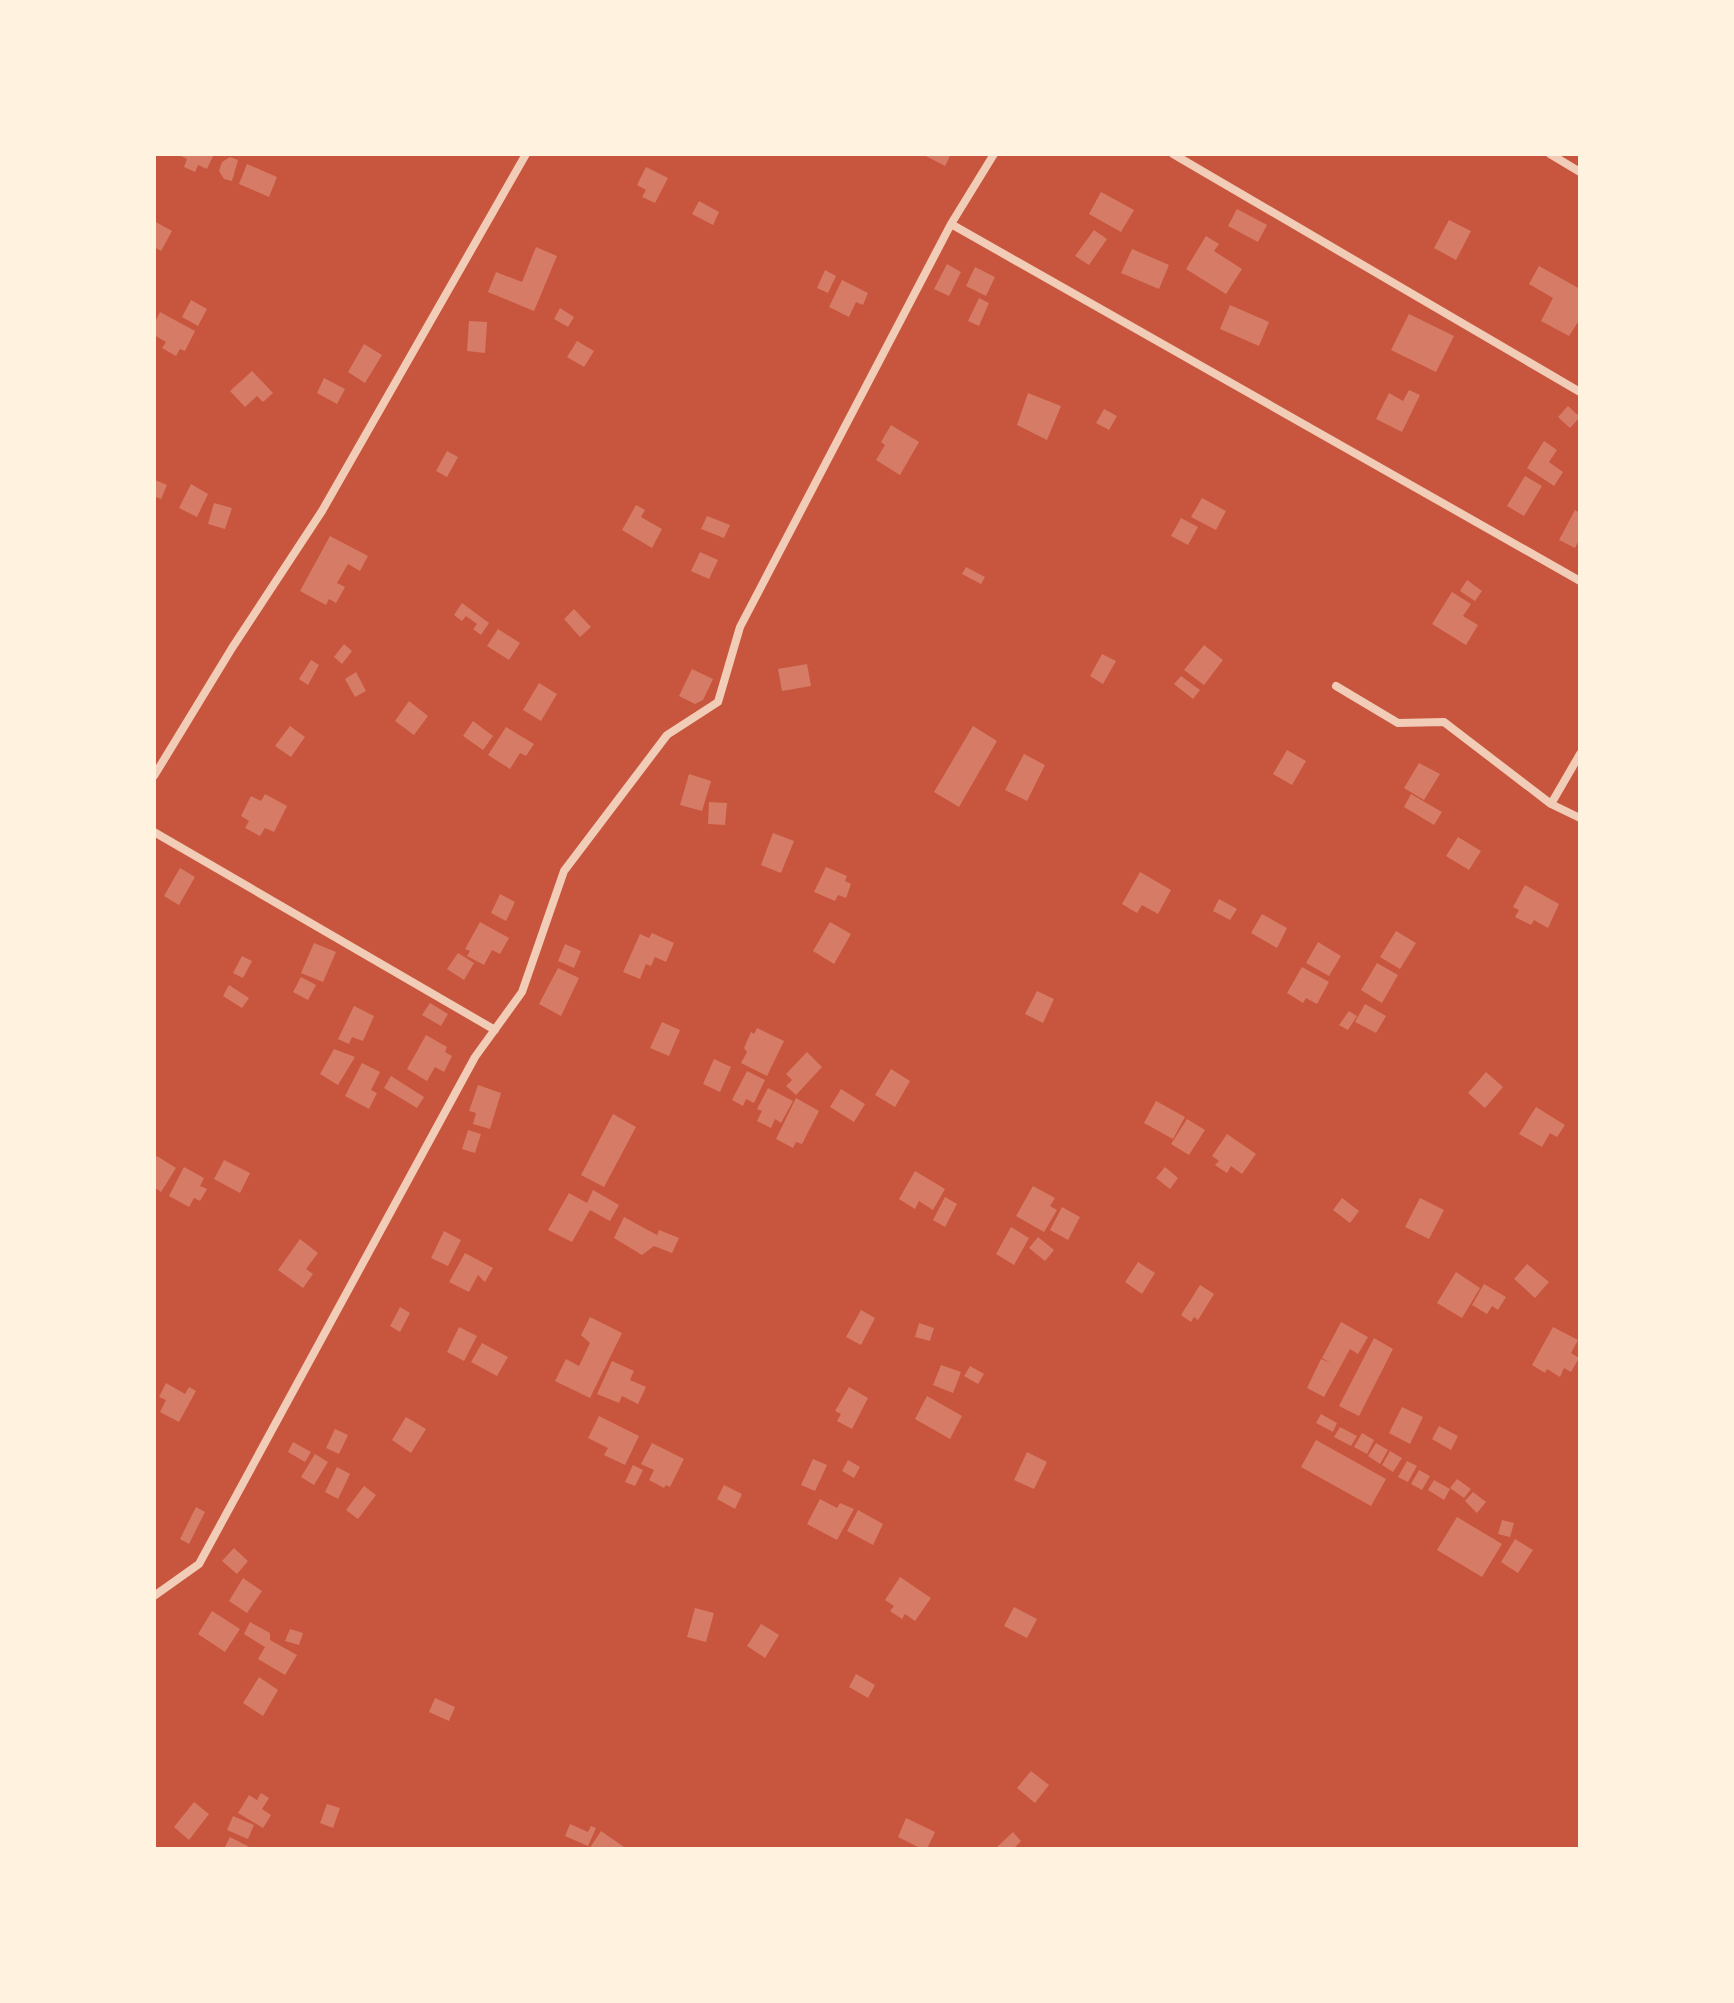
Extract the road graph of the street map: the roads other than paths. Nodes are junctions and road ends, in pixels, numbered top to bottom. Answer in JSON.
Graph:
{"nodes":[{"id":1,"x":526,"y":154,"type":"edge"},
{"id":2,"x":994,"y":154,"type":"edge"},
{"id":3,"x":1173,"y":154,"type":"edge"},
{"id":4,"x":1550,"y":154,"type":"edge"},
{"id":5,"x":1580,"y":172,"type":"edge"},
{"id":6,"x":951,"y":224,"type":"junction"},
{"id":7,"x":1580,"y":392,"type":"edge"},
{"id":8,"x":1580,"y":581,"type":"edge"},
{"id":9,"x":1336,"y":686,"type":"dead end"},
{"id":10,"x":1580,"y":754,"type":"edge"},
{"id":11,"x":154,"y":776,"type":"edge"},
{"id":12,"x":1551,"y":804,"type":"junction"},
{"id":13,"x":1580,"y":818,"type":"edge"},
{"id":14,"x":154,"y":832,"type":"edge"},
{"id":15,"x":495,"y":1030,"type":"junction"},
{"id":16,"x":154,"y":1596,"type":"edge"}],
"edges":[{"from":1,"to":11,"type":"street"},
{"from":2,"to":6,"type":"street"},
{"from":3,"to":7,"type":"street"},
{"from":4,"to":5,"type":"street"},
{"from":6,"to":8,"type":"street"},
{"from":6,"to":15,"type":"street"},
{"from":9,"to":12,"type":"street"},
{"from":10,"to":12,"type":"street"},
{"from":12,"to":13,"type":"street"},
{"from":14,"to":15,"type":"street"},
{"from":15,"to":16,"type":"street"}]}
